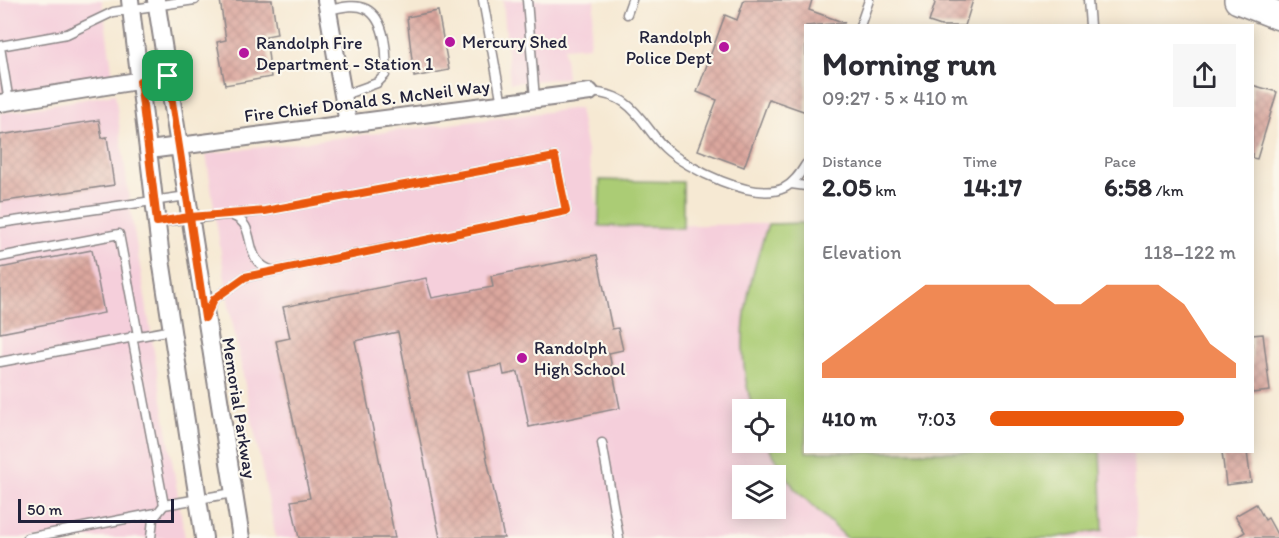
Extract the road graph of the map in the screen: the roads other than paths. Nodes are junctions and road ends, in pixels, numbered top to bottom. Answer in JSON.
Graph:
{"nodes":[{"id":1,"x":195,"y":0,"type":"edge"},
{"id":2,"x":483,"y":0,"type":"edge"},
{"id":3,"x":527,"y":0,"type":"edge"},
{"id":4,"x":632,"y":0,"type":"edge"},
{"id":5,"x":869,"y":0,"type":"edge"},
{"id":6,"x":1088,"y":0,"type":"edge"},
{"id":7,"x":1238,"y":0,"type":"edge"},
{"id":8,"x":156,"y":3,"type":"edge"},
{"id":9,"x":131,"y":5,"type":"edge"},
{"id":10,"x":327,"y":5,"type":"edge"},
{"id":11,"x":627,"y":14,"type":"dead end"},
{"id":12,"x":1279,"y":16,"type":"edge"},
{"id":13,"x":861,"y":24,"type":"edge"},
{"id":14,"x":1090,"y":24,"type":"edge"},
{"id":15,"x":0,"y":46,"type":"edge"},
{"id":16,"x":168,"y":76,"type":"junction"},
{"id":17,"x":140,"y":81,"type":"junction"},
{"id":18,"x":590,"y":92,"type":"joint"},
{"id":19,"x":344,"y":95,"type":"junction"},
{"id":20,"x":536,"y":99,"type":"junction"},
{"id":21,"x":5,"y":103,"type":"edge"},
{"id":22,"x":502,"y":104,"type":"junction"},
{"id":23,"x":348,"y":123,"type":"junction"},
{"id":24,"x":178,"y":146,"type":"junction"},
{"id":25,"x":149,"y":150,"type":"junction"},
{"id":26,"x":804,"y":167,"type":"edge"},
{"id":27,"x":791,"y":184,"type":"junction"},
{"id":28,"x":804,"y":186,"type":"edge"},
{"id":29,"x":187,"y":196,"type":"junction"},
{"id":30,"x":155,"y":201,"type":"junction"},
{"id":31,"x":230,"y":215,"type":"junction"},
{"id":32,"x":190,"y":217,"type":"junction"},
{"id":33,"x":157,"y":222,"type":"junction"},
{"id":34,"x":0,"y":223,"type":"edge"},
{"id":35,"x":0,"y":257,"type":"edge"},
{"id":36,"x":274,"y":271,"type":"junction"},
{"id":37,"x":205,"y":318,"type":"junction"},
{"id":38,"x":172,"y":330,"type":"junction"},
{"id":39,"x":135,"y":336,"type":"junction"},
{"id":40,"x":0,"y":362,"type":"edge"},
{"id":41,"x":602,"y":443,"type":"dead end"},
{"id":42,"x":233,"y":493,"type":"junction"},
{"id":43,"x":198,"y":498,"type":"junction"},
{"id":44,"x":164,"y":505,"type":"junction"},
{"id":45,"x":156,"y":513,"type":"junction"},
{"id":46,"x":27,"y":538,"type":"edge"},
{"id":47,"x":151,"y":538,"type":"edge"},
{"id":48,"x":204,"y":538,"type":"edge"},
{"id":49,"x":241,"y":538,"type":"edge"},
{"id":50,"x":619,"y":538,"type":"edge"}],
"edges":[{"from":1,"to":8,"type":"lane"},
{"from":2,"to":22,"type":"lane"},
{"from":3,"to":20,"type":"lane"},
{"from":4,"to":11,"type":"lane"},
{"from":5,"to":13,"type":"lane"},
{"from":6,"to":14,"type":"lane"},
{"from":7,"to":12,"type":"main road"},
{"from":8,"to":9,"type":"lane"},
{"from":8,"to":16,"type":"street","name":"Memorial Parkway"},
{"from":9,"to":15,"type":"lane"},
{"from":9,"to":17,"type":"street"},
{"from":10,"to":19,"type":"street"},
{"from":10,"to":19,"type":"lane"},
{"from":15,"to":21,"type":"lane"},
{"from":16,"to":17,"type":"street"},
{"from":16,"to":24,"type":"street","name":"Memorial Parkway"},
{"from":17,"to":21,"type":"street"},
{"from":17,"to":25,"type":"street"},
{"from":18,"to":20,"type":"street","name":"Fire Chief Donald S. McNeil Way"},
{"from":18,"to":27,"type":"lane"},
{"from":19,"to":23,"type":"street"},
{"from":20,"to":22,"type":"street","name":"Fire Chief Donald S. McNeil Way"},
{"from":22,"to":23,"type":"street","name":"Fire Chief Donald S. McNeil Way"},
{"from":23,"to":24,"type":"street","name":"Fire Chief Donald S. McNeil Way"},
{"from":24,"to":25,"type":"street","name":"Fire Chief Donald S. McNeil Way"},
{"from":24,"to":29,"type":"street","name":"Memorial Parkway"},
{"from":25,"to":30,"type":"street"},
{"from":26,"to":27,"type":"lane"},
{"from":27,"to":28,"type":"lane"},
{"from":29,"to":30,"type":"lane"},
{"from":29,"to":32,"type":"street","name":"Memorial Parkway"},
{"from":30,"to":33,"type":"street"},
{"from":30,"to":34,"type":"lane"},
{"from":31,"to":32,"type":"lane"},
{"from":31,"to":36,"type":"lane"},
{"from":31,"to":36,"type":"lane"},
{"from":32,"to":33,"type":"lane"},
{"from":32,"to":37,"type":"street","name":"Memorial Parkway"},
{"from":33,"to":38,"type":"street"},
{"from":35,"to":39,"type":"lane"},
{"from":36,"to":37,"type":"lane"},
{"from":37,"to":42,"type":"street","name":"Memorial Parkway"},
{"from":38,"to":39,"type":"lane"},
{"from":38,"to":43,"type":"street"},
{"from":39,"to":40,"type":"lane"},
{"from":39,"to":44,"type":"lane"},
{"from":41,"to":50,"type":"lane"},
{"from":42,"to":43,"type":"lane"},
{"from":42,"to":49,"type":"street","name":"Memorial Parkway"},
{"from":43,"to":44,"type":"lane"},
{"from":43,"to":48,"type":"street"},
{"from":44,"to":45,"type":"lane"},
{"from":45,"to":46,"type":"lane"},
{"from":45,"to":47,"type":"lane"}]}
